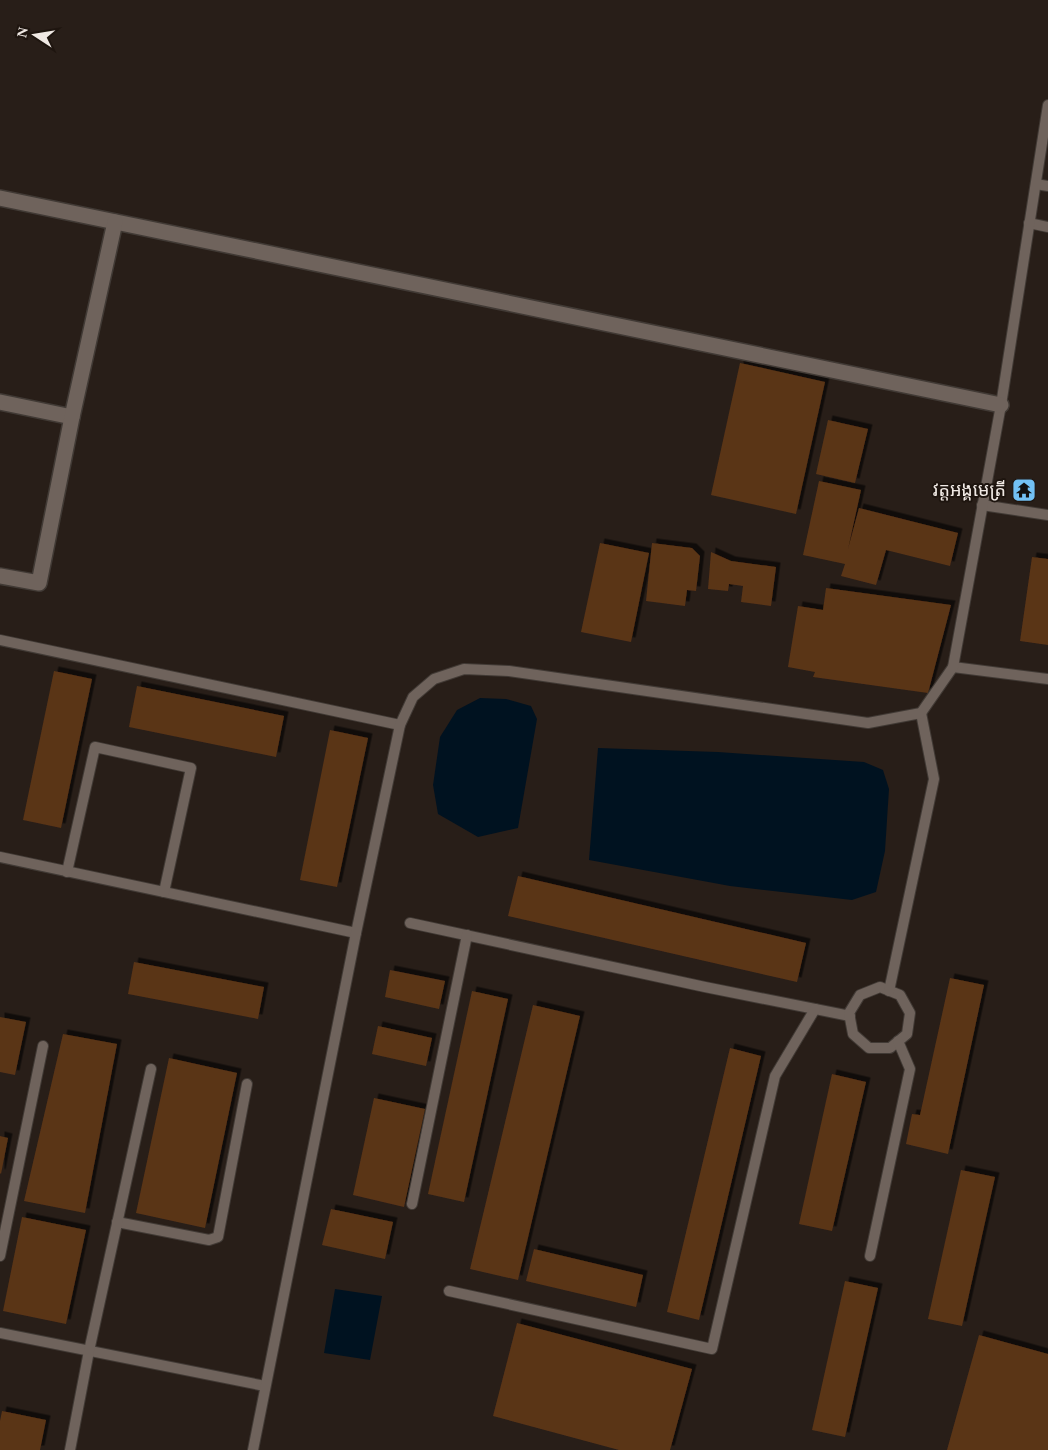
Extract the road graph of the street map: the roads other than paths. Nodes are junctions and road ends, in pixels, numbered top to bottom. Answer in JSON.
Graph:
{"nodes":[{"id":1,"x":1048,"y":105,"type":"edge"},
{"id":2,"x":1047,"y":120,"type":"edge"},
{"id":3,"x":1036,"y":184,"type":"junction"},
{"id":4,"x":1048,"y":186,"type":"edge"},
{"id":5,"x":0,"y":198,"type":"edge"},
{"id":6,"x":115,"y":222,"type":"junction"},
{"id":7,"x":1030,"y":223,"type":"junction"},
{"id":8,"x":1048,"y":227,"type":"edge"},
{"id":9,"x":0,"y":402,"type":"edge"},
{"id":10,"x":1001,"y":405,"type":"junction"},
{"id":11,"x":72,"y":417,"type":"junction"},
{"id":12,"x":982,"y":505,"type":"junction"},
{"id":13,"x":1048,"y":515,"type":"edge"},
{"id":14,"x":0,"y":576,"type":"edge"},
{"id":15,"x":0,"y":640,"type":"edge"},
{"id":16,"x":953,"y":667,"type":"junction"},
{"id":17,"x":1048,"y":679,"type":"edge"},
{"id":18,"x":921,"y":713,"type":"junction"},
{"id":19,"x":400,"y":725,"type":"junction"},
{"id":20,"x":0,"y":858,"type":"edge"},
{"id":21,"x":67,"y":872,"type":"junction"},
{"id":22,"x":164,"y":892,"type":"junction"},
{"id":23,"x":410,"y":923,"type":"dead end"},
{"id":24,"x":356,"y":933,"type":"junction"},
{"id":25,"x":467,"y":935,"type":"junction"},
{"id":26,"x":889,"y":991,"type":"junction"},
{"id":27,"x":815,"y":1009,"type":"junction"},
{"id":28,"x":850,"y":1016,"type":"junction"},
{"id":29,"x":898,"y":1042,"type":"junction"},
{"id":30,"x":43,"y":1046,"type":"dead end"},
{"id":31,"x":151,"y":1069,"type":"dead end"},
{"id":32,"x":247,"y":1084,"type":"dead end"},
{"id":33,"x":412,"y":1204,"type":"dead end"},
{"id":34,"x":118,"y":1222,"type":"junction"},
{"id":35,"x":0,"y":1256,"type":"edge"},
{"id":36,"x":870,"y":1256,"type":"dead end"},
{"id":37,"x":449,"y":1291,"type":"dead end"},
{"id":38,"x":0,"y":1333,"type":"edge"},
{"id":39,"x":89,"y":1351,"type":"junction"},
{"id":40,"x":265,"y":1386,"type":"junction"},
{"id":41,"x":70,"y":1450,"type":"edge"},
{"id":42,"x":253,"y":1450,"type":"edge"}],
"edges":[{"from":1,"to":2,"type":"lane"},
{"from":2,"to":3,"type":"lane"},
{"from":3,"to":4,"type":"lane"},
{"from":3,"to":7,"type":"lane"},
{"from":5,"to":6,"type":"street"},
{"from":6,"to":10,"type":"street"},
{"from":6,"to":11,"type":"street"},
{"from":7,"to":8,"type":"lane"},
{"from":7,"to":10,"type":"lane"},
{"from":9,"to":11,"type":"street"},
{"from":10,"to":12,"type":"lane"},
{"from":11,"to":14,"type":"street"},
{"from":12,"to":13,"type":"lane"},
{"from":12,"to":16,"type":"lane"},
{"from":15,"to":19,"type":"lane"},
{"from":16,"to":17,"type":"lane"},
{"from":16,"to":18,"type":"lane"},
{"from":18,"to":19,"type":"lane"},
{"from":18,"to":26,"type":"lane"},
{"from":19,"to":24,"type":"lane"},
{"from":20,"to":21,"type":"lane"},
{"from":21,"to":22,"type":"lane"},
{"from":21,"to":22,"type":"lane"},
{"from":22,"to":24,"type":"lane"},
{"from":23,"to":25,"type":"lane"},
{"from":24,"to":40,"type":"lane"},
{"from":25,"to":27,"type":"lane"},
{"from":25,"to":33,"type":"lane"},
{"from":26,"to":28,"type":"lane"},
{"from":26,"to":29,"type":"lane"},
{"from":27,"to":28,"type":"lane"},
{"from":27,"to":37,"type":"lane"},
{"from":28,"to":29,"type":"lane"},
{"from":29,"to":36,"type":"lane"},
{"from":30,"to":35,"type":"lane"},
{"from":31,"to":34,"type":"lane"},
{"from":32,"to":34,"type":"lane"},
{"from":34,"to":39,"type":"lane"},
{"from":38,"to":39,"type":"lane"},
{"from":39,"to":40,"type":"lane"},
{"from":39,"to":41,"type":"lane"},
{"from":40,"to":42,"type":"lane"}]}
